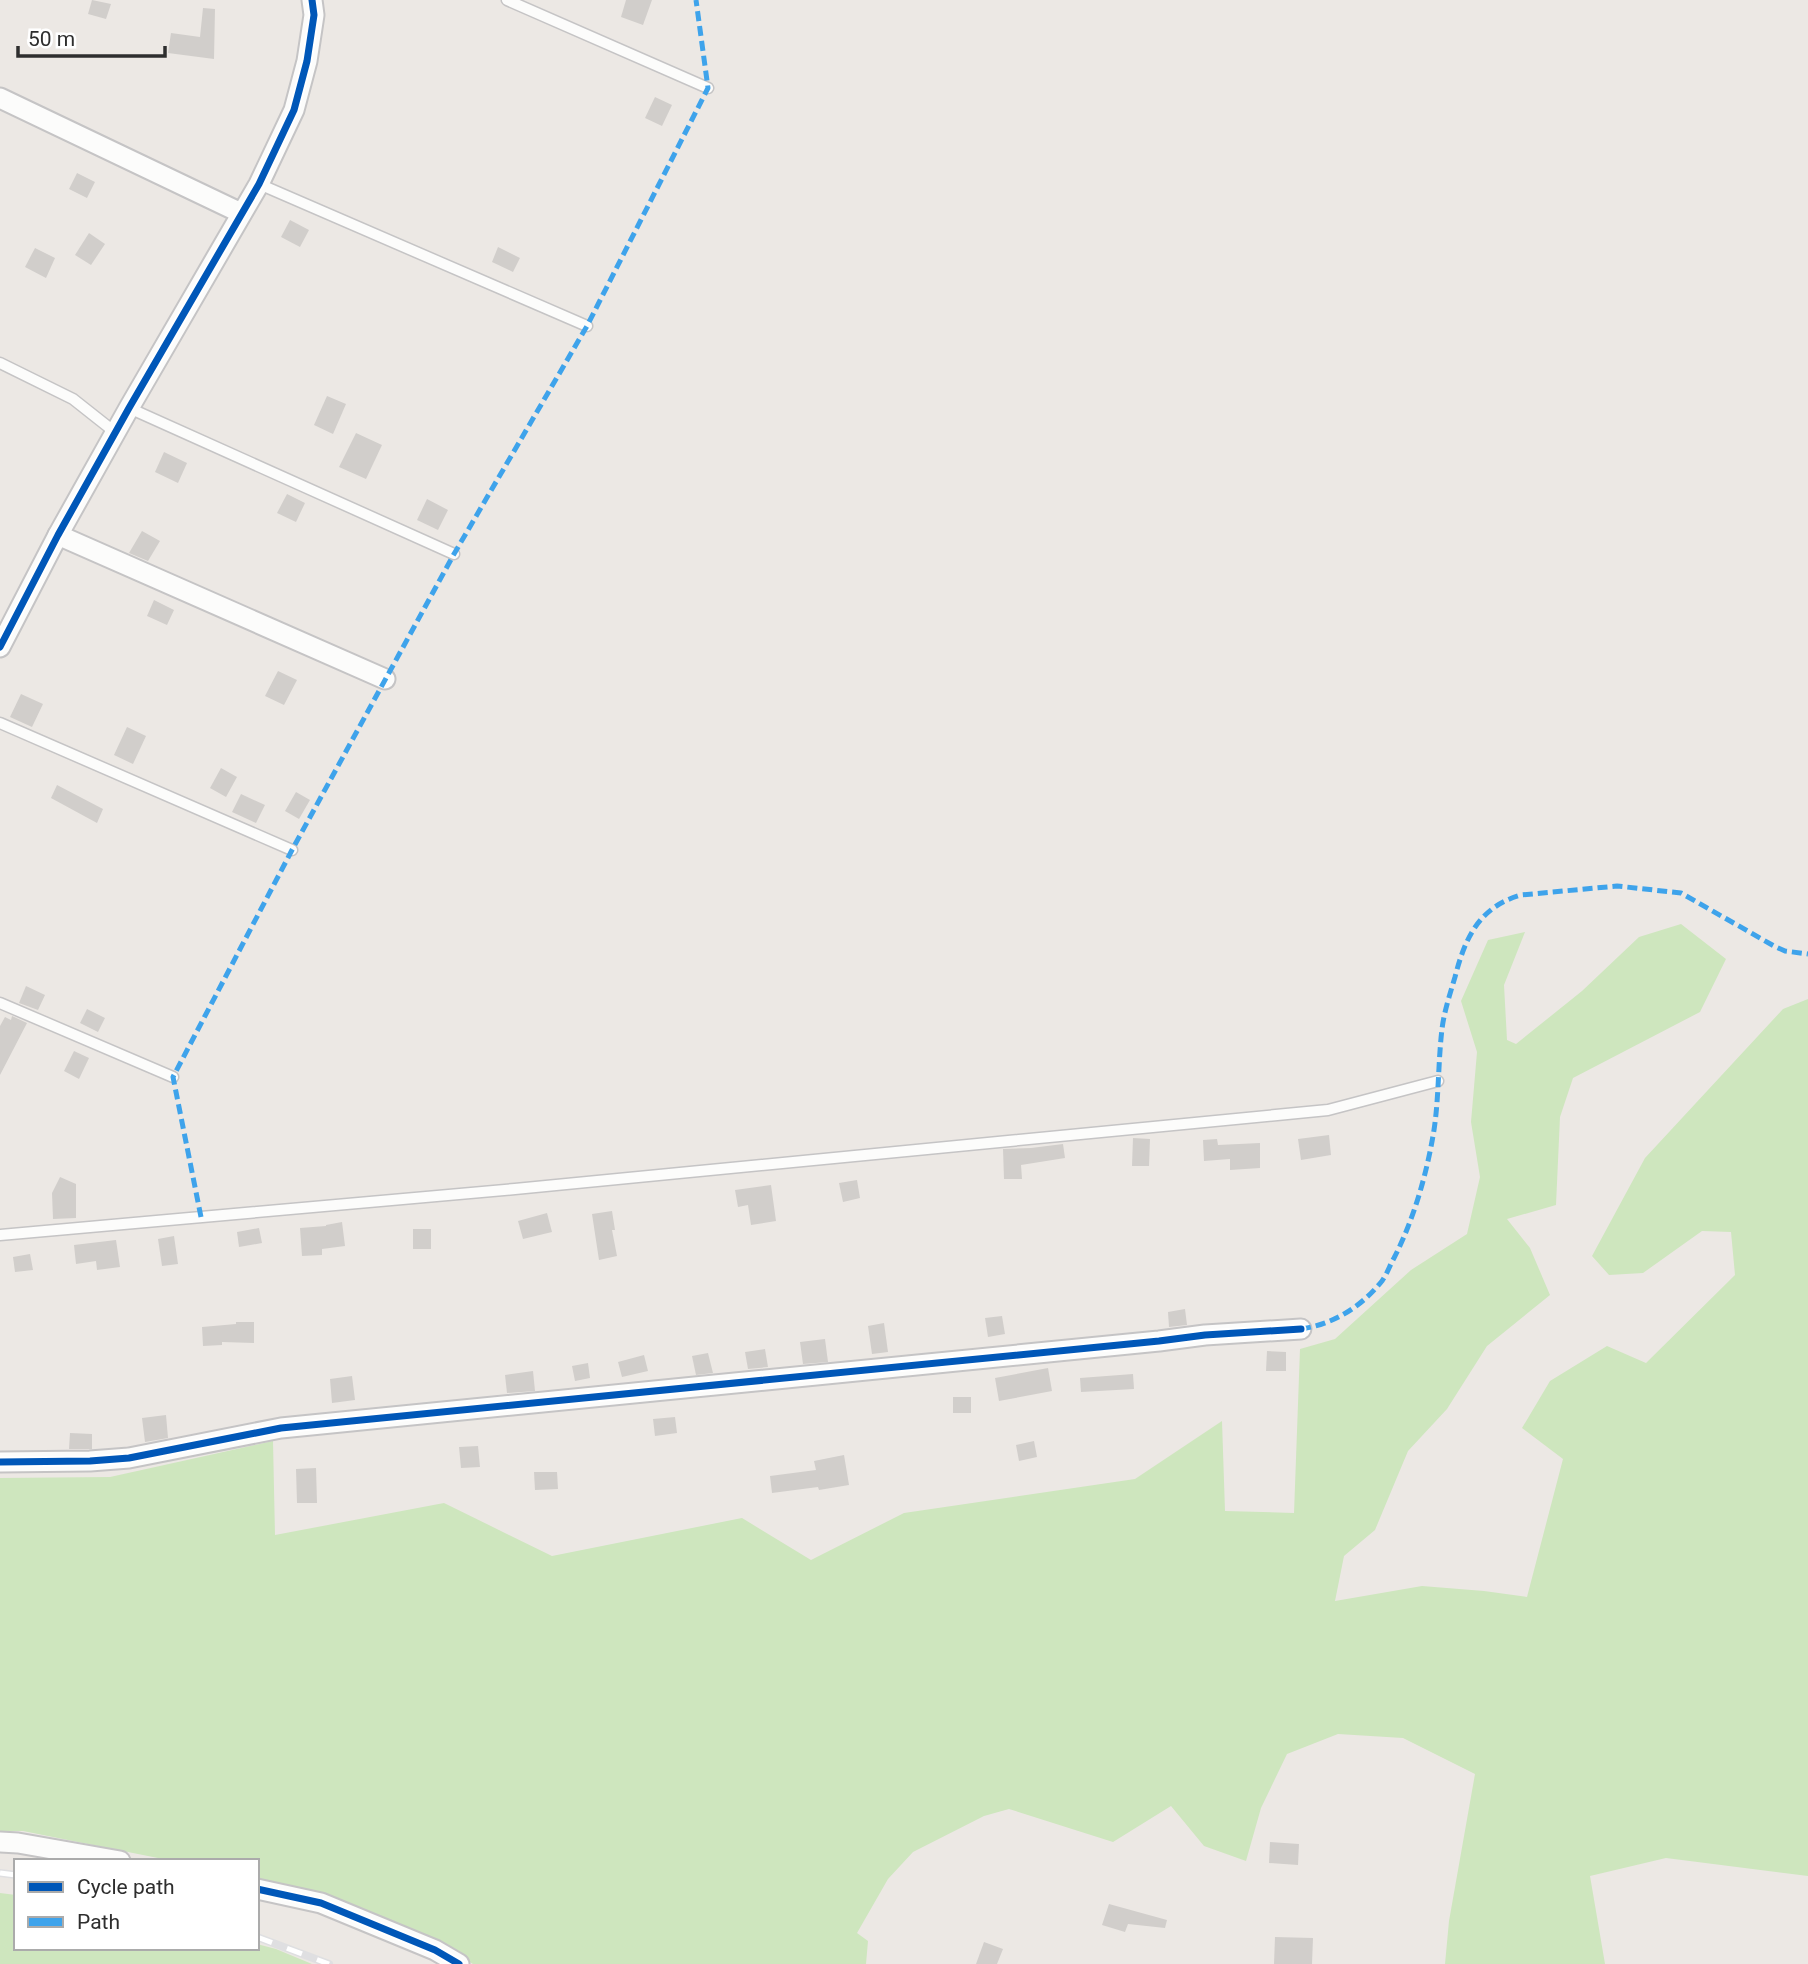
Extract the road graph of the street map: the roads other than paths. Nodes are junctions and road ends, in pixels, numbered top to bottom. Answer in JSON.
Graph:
{"nodes":[{"id":1,"x":507,"y":0,"type":"edge"},
{"id":2,"x":317,"y":5,"type":"edge"},
{"id":3,"x":708,"y":88,"type":"dead end"},
{"id":4,"x":0,"y":98,"type":"edge"},
{"id":5,"x":259,"y":184,"type":"junction"},
{"id":6,"x":241,"y":213,"type":"junction"},
{"id":7,"x":587,"y":326,"type":"dead end"},
{"id":8,"x":0,"y":363,"type":"edge"},
{"id":9,"x":129,"y":408,"type":"junction"},
{"id":10,"x":116,"y":433,"type":"junction"},
{"id":11,"x":58,"y":535,"type":"junction"},
{"id":12,"x":454,"y":554,"type":"dead end"},
{"id":13,"x":0,"y":647,"type":"edge"},
{"id":14,"x":385,"y":679,"type":"dead end"},
{"id":15,"x":0,"y":723,"type":"edge"},
{"id":16,"x":292,"y":850,"type":"dead end"},
{"id":17,"x":0,"y":1003,"type":"edge"},
{"id":18,"x":173,"y":1077,"type":"dead end"},
{"id":19,"x":1438,"y":1081,"type":"dead end"},
{"id":20,"x":0,"y":1236,"type":"edge"},
{"id":21,"x":1301,"y":1329,"type":"dead end"},
{"id":22,"x":0,"y":1462,"type":"edge"},
{"id":23,"x":0,"y":1842,"type":"edge"},
{"id":24,"x":109,"y":1859,"type":"edge"},
{"id":25,"x":259,"y":1889,"type":"edge"},
{"id":26,"x":459,"y":1964,"type":"edge"}],
"edges":[{"from":1,"to":3,"type":"lane"},
{"from":2,"to":5,"type":"street"},
{"from":4,"to":6,"type":"street"},
{"from":5,"to":6,"type":"street"},
{"from":5,"to":7,"type":"lane"},
{"from":6,"to":9,"type":"street"},
{"from":8,"to":10,"type":"lane"},
{"from":9,"to":10,"type":"street"},
{"from":9,"to":12,"type":"lane"},
{"from":10,"to":11,"type":"street"},
{"from":11,"to":13,"type":"street"},
{"from":11,"to":14,"type":"street"},
{"from":15,"to":16,"type":"lane"},
{"from":17,"to":18,"type":"lane"},
{"from":19,"to":20,"type":"lane"},
{"from":21,"to":22,"type":"street"},
{"from":23,"to":24,"type":"street"},
{"from":25,"to":26,"type":"street"}]}
